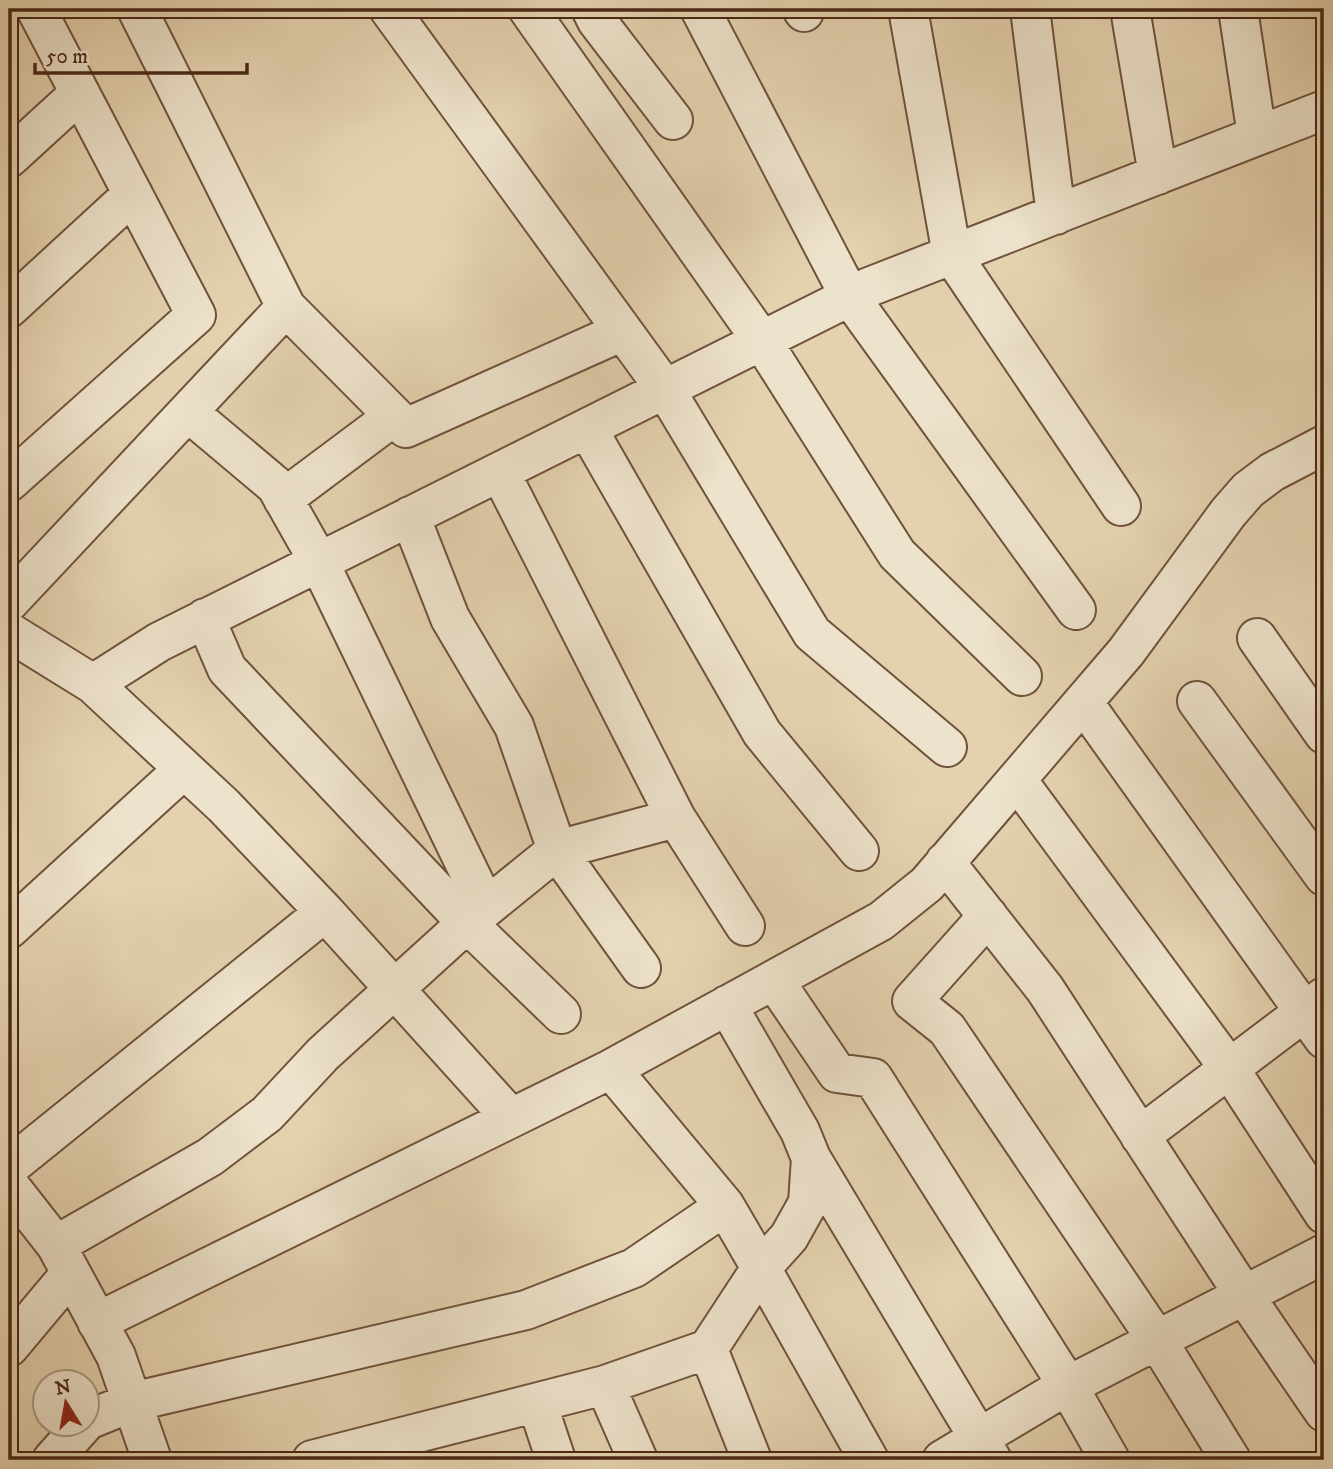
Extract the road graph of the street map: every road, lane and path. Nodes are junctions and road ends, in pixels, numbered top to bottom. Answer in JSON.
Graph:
{"nodes":[{"id":1,"x":36,"y":9,"type":"edge"},
{"id":2,"x":136,"y":9,"type":"edge"},
{"id":3,"x":389,"y":9,"type":"edge"},
{"id":4,"x":528,"y":9,"type":"edge"},
{"id":5,"x":591,"y":9,"type":"edge"},
{"id":6,"x":700,"y":9,"type":"edge"},
{"id":7,"x":908,"y":9,"type":"edge"},
{"id":8,"x":1030,"y":9,"type":"edge"},
{"id":9,"x":1130,"y":9,"type":"edge"},
{"id":10,"x":1238,"y":9,"type":"edge"},
{"id":11,"x":80,"y":93,"type":"junction"},
{"id":12,"x":1324,"y":110,"type":"edge"},
{"id":13,"x":673,"y":120,"type":"dead end"},
{"id":14,"x":1256,"y":136,"type":"junction"},
{"id":15,"x":9,"y":158,"type":"edge"},
{"id":16,"x":1158,"y":175,"type":"junction"},
{"id":17,"x":133,"y":194,"type":"junction"},
{"id":18,"x":1056,"y":215,"type":"junction"},
{"id":19,"x":952,"y":255,"type":"junction"},
{"id":20,"x":850,"y":297,"type":"junction"},
{"id":21,"x":285,"y":307,"type":"junction"},
{"id":22,"x":9,"y":308,"type":"edge"},
{"id":23,"x":623,"y":331,"type":"junction"},
{"id":24,"x":762,"y":341,"type":"junction"},
{"id":25,"x":664,"y":389,"type":"junction"},
{"id":26,"x":188,"y":412,"type":"junction"},
{"id":27,"x":394,"y":416,"type":"junction"},
{"id":28,"x":587,"y":428,"type":"junction"},
{"id":29,"x":1324,"y":445,"type":"edge"},
{"id":30,"x":500,"y":471,"type":"junction"},
{"id":31,"x":9,"y":482,"type":"edge"},
{"id":32,"x":283,"y":499,"type":"junction"},
{"id":33,"x":1121,"y":506,"type":"dead end"},
{"id":34,"x":410,"y":516,"type":"junction"},
{"id":35,"x":319,"y":562,"type":"junction"},
{"id":36,"x":9,"y":602,"type":"edge"},
{"id":37,"x":1076,"y":610,"type":"dead end"},
{"id":38,"x":205,"y":618,"type":"junction"},
{"id":39,"x":9,"y":632,"type":"edge"},
{"id":40,"x":1257,"y":638,"type":"dead end"},
{"id":41,"x":1022,"y":676,"type":"dead end"},
{"id":42,"x":93,"y":684,"type":"junction"},
{"id":43,"x":1197,"y":701,"type":"dead end"},
{"id":44,"x":1083,"y":702,"type":"junction"},
{"id":45,"x":1324,"y":734,"type":"edge"},
{"id":46,"x":947,"y":747,"type":"dead end"},
{"id":47,"x":184,"y":769,"type":"junction"},
{"id":48,"x":1017,"y":779,"type":"junction"},
{"id":49,"x":676,"y":818,"type":"junction"},
{"id":50,"x":557,"y":850,"type":"junction"},
{"id":51,"x":859,"y":851,"type":"dead end"},
{"id":52,"x":945,"y":862,"type":"junction"},
{"id":53,"x":1324,"y":876,"type":"edge"},
{"id":54,"x":325,"y":912,"type":"junction"},
{"id":55,"x":477,"y":915,"type":"junction"},
{"id":56,"x":988,"y":916,"type":"junction"},
{"id":57,"x":745,"y":926,"type":"dead end"},
{"id":58,"x":9,"y":929,"type":"edge"},
{"id":59,"x":641,"y":968,"type":"dead end"},
{"id":60,"x":774,"y":980,"type":"junction"},
{"id":61,"x":394,"y":989,"type":"junction"},
{"id":62,"x":727,"y":1005,"type":"junction"},
{"id":63,"x":561,"y":1014,"type":"dead end"},
{"id":64,"x":1318,"y":1015,"type":"edge"},
{"id":65,"x":1229,"y":1068,"type":"junction"},
{"id":66,"x":611,"y":1069,"type":"junction"},
{"id":67,"x":511,"y":1118,"type":"junction"},
{"id":68,"x":1140,"y":1136,"type":"junction"},
{"id":69,"x":811,"y":1158,"type":"junction"},
{"id":70,"x":10,"y":1184,"type":"edge"},
{"id":71,"x":725,"y":1206,"type":"junction"},
{"id":72,"x":1324,"y":1214,"type":"edge"},
{"id":73,"x":1324,"y":1254,"type":"edge"},
{"id":74,"x":63,"y":1259,"type":"junction"},
{"id":75,"x":761,"y":1268,"type":"junction"},
{"id":76,"x":1244,"y":1295,"type":"junction"},
{"id":77,"x":97,"y":1322,"type":"junction"},
{"id":78,"x":1157,"y":1340,"type":"junction"},
{"id":79,"x":9,"y":1347,"type":"edge"},
{"id":80,"x":708,"y":1349,"type":"junction"},
{"id":81,"x":605,"y":1385,"type":"junction"},
{"id":82,"x":1068,"y":1386,"type":"junction"},
{"id":83,"x":132,"y":1402,"type":"junction"},
{"id":84,"x":537,"y":1403,"type":"junction"},
{"id":85,"x":1324,"y":1412,"type":"edge"},
{"id":86,"x":102,"y":1415,"type":"edge"},
{"id":87,"x":72,"y":1438,"type":"edge"},
{"id":88,"x":986,"y":1449,"type":"edge"},
{"id":89,"x":52,"y":1460,"type":"edge"},
{"id":90,"x":152,"y":1460,"type":"edge"},
{"id":91,"x":312,"y":1460,"type":"edge"},
{"id":92,"x":555,"y":1460,"type":"edge"},
{"id":93,"x":638,"y":1460,"type":"edge"},
{"id":94,"x":752,"y":1460,"type":"edge"},
{"id":95,"x":869,"y":1460,"type":"edge"},
{"id":96,"x":943,"y":1460,"type":"edge"},
{"id":97,"x":1110,"y":1460,"type":"edge"},
{"id":98,"x":1231,"y":1460,"type":"edge"}],
"edges":[{"from":1,"to":11,"type":"street"},
{"from":2,"to":21,"type":"street"},
{"from":3,"to":23,"type":"street"},
{"from":4,"to":24,"type":"street"},
{"from":5,"to":13,"type":"street"},
{"from":6,"to":20,"type":"street"},
{"from":7,"to":19,"type":"street"},
{"from":8,"to":18,"type":"street"},
{"from":9,"to":16,"type":"street"},
{"from":10,"to":14,"type":"street"},
{"from":11,"to":15,"type":"street"},
{"from":11,"to":17,"type":"street"},
{"from":12,"to":14,"type":"street"},
{"from":14,"to":16,"type":"street"},
{"from":16,"to":18,"type":"street"},
{"from":17,"to":22,"type":"street"},
{"from":17,"to":31,"type":"street"},
{"from":18,"to":19,"type":"street"},
{"from":19,"to":20,"type":"street"},
{"from":19,"to":33,"type":"street"},
{"from":20,"to":24,"type":"street"},
{"from":20,"to":37,"type":"street"},
{"from":21,"to":26,"type":"street"},
{"from":21,"to":27,"type":"street"},
{"from":23,"to":25,"type":"street"},
{"from":23,"to":27,"type":"street"},
{"from":24,"to":25,"type":"street"},
{"from":24,"to":41,"type":"street"},
{"from":25,"to":28,"type":"street"},
{"from":25,"to":46,"type":"street"},
{"from":26,"to":32,"type":"street"},
{"from":26,"to":36,"type":"street"},
{"from":27,"to":32,"type":"street"},
{"from":28,"to":30,"type":"street"},
{"from":28,"to":51,"type":"street"},
{"from":29,"to":44,"type":"street"},
{"from":30,"to":34,"type":"street"},
{"from":30,"to":49,"type":"street"},
{"from":32,"to":35,"type":"street"},
{"from":34,"to":35,"type":"street"},
{"from":34,"to":50,"type":"street"},
{"from":35,"to":38,"type":"street"},
{"from":35,"to":55,"type":"street"},
{"from":38,"to":42,"type":"street"},
{"from":38,"to":55,"type":"street"},
{"from":39,"to":42,"type":"street"},
{"from":40,"to":45,"type":"street"},
{"from":42,"to":47,"type":"street"},
{"from":43,"to":53,"type":"street"},
{"from":44,"to":48,"type":"street"},
{"from":44,"to":64,"type":"street"},
{"from":47,"to":54,"type":"street"},
{"from":47,"to":58,"type":"street"},
{"from":48,"to":52,"type":"street"},
{"from":48,"to":65,"type":"street"},
{"from":49,"to":50,"type":"street"},
{"from":49,"to":57,"type":"street"},
{"from":50,"to":55,"type":"street"},
{"from":50,"to":59,"type":"street"},
{"from":52,"to":56,"type":"street"},
{"from":52,"to":60,"type":"street"},
{"from":54,"to":61,"type":"street"},
{"from":54,"to":70,"type":"street"},
{"from":55,"to":61,"type":"street"},
{"from":55,"to":63,"type":"street"},
{"from":56,"to":68,"type":"street"},
{"from":56,"to":78,"type":"street"},
{"from":60,"to":62,"type":"street"},
{"from":60,"to":82,"type":"street"},
{"from":61,"to":67,"type":"street"},
{"from":61,"to":74,"type":"street"},
{"from":62,"to":66,"type":"street"},
{"from":62,"to":69,"type":"street"},
{"from":64,"to":65,"type":"street"},
{"from":65,"to":68,"type":"street"},
{"from":65,"to":72,"type":"street"},
{"from":66,"to":67,"type":"street"},
{"from":66,"to":71,"type":"street"},
{"from":67,"to":77,"type":"street"},
{"from":68,"to":76,"type":"street"},
{"from":69,"to":75,"type":"street"},
{"from":69,"to":88,"type":"street"},
{"from":70,"to":74,"type":"street"},
{"from":71,"to":75,"type":"street"},
{"from":71,"to":83,"type":"street"},
{"from":73,"to":76,"type":"street"},
{"from":74,"to":77,"type":"street"},
{"from":74,"to":79,"type":"street"},
{"from":75,"to":80,"type":"street"},
{"from":75,"to":95,"type":"street"},
{"from":76,"to":78,"type":"street"},
{"from":76,"to":85,"type":"street"},
{"from":77,"to":83,"type":"street"},
{"from":78,"to":82,"type":"street"},
{"from":78,"to":98,"type":"street"},
{"from":80,"to":81,"type":"street"},
{"from":80,"to":94,"type":"street"},
{"from":81,"to":84,"type":"street"},
{"from":81,"to":93,"type":"street"},
{"from":82,"to":88,"type":"street"},
{"from":82,"to":97,"type":"street"},
{"from":83,"to":86,"type":"street"},
{"from":83,"to":90,"type":"street"},
{"from":84,"to":91,"type":"street"},
{"from":84,"to":92,"type":"street"},
{"from":87,"to":89,"type":"street"},
{"from":88,"to":96,"type":"street"}]}
